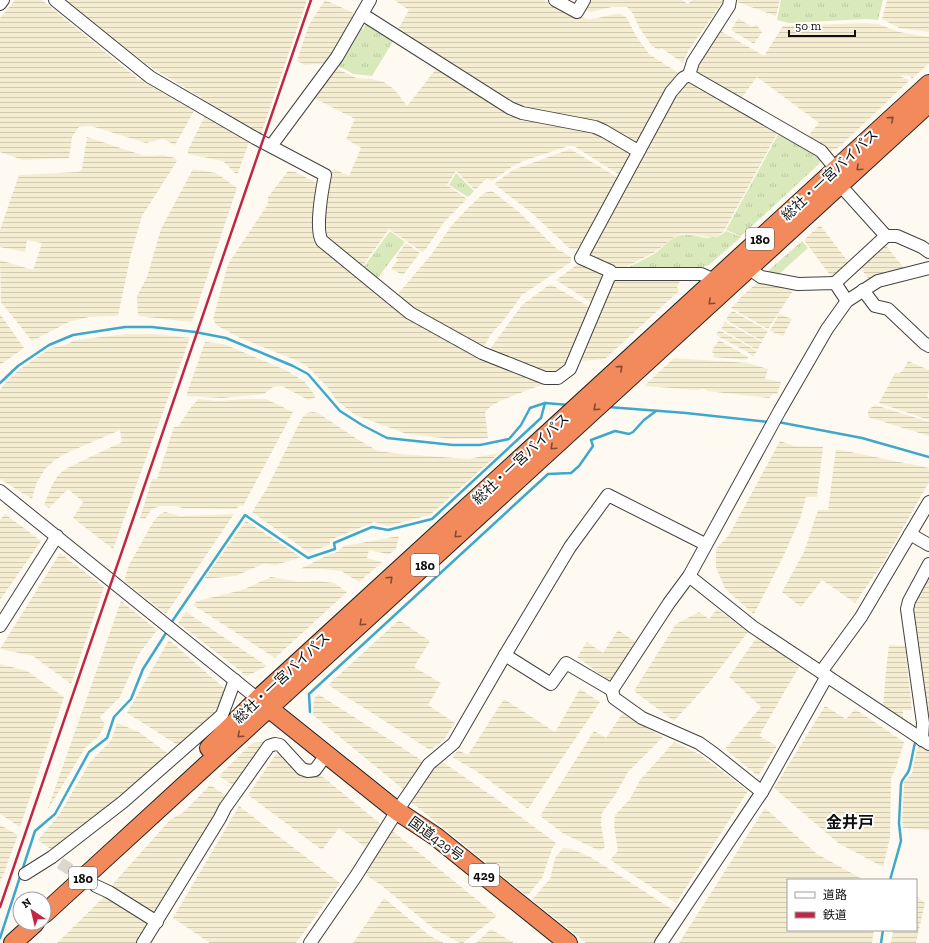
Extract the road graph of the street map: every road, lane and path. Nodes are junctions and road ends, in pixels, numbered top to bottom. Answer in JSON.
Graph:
{"nodes":[{"id":1,"x":3,"y":0,"type":"edge"},
{"id":2,"x":370,"y":0,"type":"edge"},
{"id":3,"x":555,"y":0,"type":"edge"},
{"id":4,"x":584,"y":0,"type":"edge"},
{"id":5,"x":730,"y":0,"type":"edge"},
{"id":6,"x":58,"y":1,"type":"edge"},
{"id":7,"x":0,"y":4,"type":"edge"},
{"id":8,"x":362,"y":14,"type":"junction"},
{"id":9,"x":689,"y":75,"type":"junction"},
{"id":10,"x":929,"y":84,"type":"edge"},
{"id":11,"x":929,"y":103,"type":"edge"},
{"id":12,"x":271,"y":146,"type":"junction"},
{"id":13,"x":638,"y":151,"type":"junction"},
{"id":14,"x":838,"y":177,"type":"junction"},
{"id":15,"x":886,"y":236,"type":"junction"},
{"id":16,"x":929,"y":252,"type":"edge"},
{"id":17,"x":748,"y":268,"type":"junction"},
{"id":18,"x":929,"y":268,"type":"edge"},
{"id":19,"x":612,"y":274,"type":"junction"},
{"id":20,"x":724,"y":278,"type":"junction"},
{"id":21,"x":835,"y":283,"type":"junction"},
{"id":22,"x":862,"y":290,"type":"junction"},
{"id":23,"x":847,"y":300,"type":"junction"},
{"id":24,"x":929,"y":346,"type":"edge"},
{"id":25,"x":0,"y":491,"type":"edge"},
{"id":26,"x":929,"y":502,"type":"edge"},
{"id":27,"x":910,"y":534,"type":"junction"},
{"id":28,"x":57,"y":536,"type":"junction"},
{"id":29,"x":705,"y":544,"type":"junction"},
{"id":30,"x":929,"y":545,"type":"edge"},
{"id":31,"x":929,"y":564,"type":"edge"},
{"id":32,"x":689,"y":576,"type":"junction"},
{"id":33,"x":0,"y":626,"type":"edge"},
{"id":34,"x":505,"y":656,"type":"junction"},
{"id":35,"x":824,"y":674,"type":"junction"},
{"id":36,"x":235,"y":680,"type":"junction"},
{"id":37,"x":612,"y":690,"type":"junction"},
{"id":38,"x":264,"y":704,"type":"junction"},
{"id":39,"x":921,"y":739,"type":"edge"},
{"id":40,"x":326,"y":755,"type":"junction"},
{"id":41,"x":762,"y":792,"type":"junction"},
{"id":42,"x":397,"y":811,"type":"junction"},
{"id":43,"x":25,"y":874,"type":"dead end"},
{"id":44,"x":96,"y":886,"type":"tunnel mouth"},
{"id":45,"x":52,"y":907,"type":"edge"},
{"id":46,"x":157,"y":922,"type":"junction"},
{"id":47,"x":27,"y":931,"type":"edge"},
{"id":48,"x":14,"y":943,"type":"edge"},
{"id":49,"x":143,"y":943,"type":"edge"},
{"id":50,"x":310,"y":943,"type":"edge"},
{"id":51,"x":550,"y":943,"type":"edge"},
{"id":52,"x":568,"y":943,"type":"edge"},
{"id":53,"x":661,"y":943,"type":"edge"}],
"edges":[{"from":1,"to":7,"type":"street"},
{"from":2,"to":8,"type":"street"},
{"from":3,"to":4,"type":"street"},
{"from":5,"to":9,"type":"street"},
{"from":6,"to":12,"type":"street"},
{"from":8,"to":12,"type":"street"},
{"from":8,"to":13,"type":"street"},
{"from":9,"to":13,"type":"street"},
{"from":9,"to":14,"type":"street"},
{"from":14,"to":10,"type":"highway","name":"総社・一宮バイパス","number":"180","one_way":true},
{"from":11,"to":14,"type":"highway","name":"総社・一宮バイパス","number":"180","one_way":true},
{"from":12,"to":19,"type":"street"},
{"from":13,"to":19,"type":"street"},
{"from":14,"to":15,"type":"street"},
{"from":14,"to":17,"type":"highway","name":"総社・一宮バイパス","number":"180"},
{"from":14,"to":20,"type":"highway","name":"総社・一宮バイパス","number":"180"},
{"from":15,"to":16,"type":"street"},
{"from":15,"to":21,"type":"street"},
{"from":17,"to":20,"type":"highway","name":"総社・一宮バイパス","number":"180"},
{"from":17,"to":21,"type":"street"},
{"from":18,"to":22,"type":"street"},
{"from":19,"to":20,"type":"street"},
{"from":38,"to":20,"type":"highway","name":"総社・一宮バイパス","number":"180","one_way":true},
{"from":20,"to":38,"type":"highway","name":"総社・一宮バイパス","number":"180","one_way":true},
{"from":21,"to":23,"type":"street"},
{"from":22,"to":23,"type":"street"},
{"from":22,"to":24,"type":"street"},
{"from":23,"to":29,"type":"street"},
{"from":25,"to":28,"type":"street"},
{"from":26,"to":27,"type":"street"},
{"from":27,"to":30,"type":"street"},
{"from":27,"to":35,"type":"street"},
{"from":28,"to":33,"type":"street"},
{"from":28,"to":36,"type":"street"},
{"from":29,"to":32,"type":"street"},
{"from":29,"to":34,"type":"street"},
{"from":31,"to":39,"type":"street"},
{"from":32,"to":35,"type":"street"},
{"from":32,"to":37,"type":"street"},
{"from":34,"to":37,"type":"street"},
{"from":34,"to":42,"type":"street"},
{"from":35,"to":39,"type":"street"},
{"from":35,"to":41,"type":"street"},
{"from":36,"to":38,"type":"street"},
{"from":36,"to":43,"type":"street"},
{"from":37,"to":41,"type":"street"},
{"from":38,"to":40,"type":"highway","name":"国道429号","number":"429"},
{"from":38,"to":45,"type":"highway","name":"総社・一宮バイパス","number":"180"},
{"from":40,"to":42,"type":"highway","name":"国道429号","number":"429"},
{"from":40,"to":46,"type":"street"},
{"from":41,"to":53,"type":"street"},
{"from":42,"to":50,"type":"street"},
{"from":42,"to":51,"type":"highway","name":"国道429号","number":"429"},
{"from":42,"to":52,"type":"highway","name":"国道429号","number":"429"},
{"from":44,"to":46,"type":"street"},
{"from":46,"to":49,"type":"street"},
{"from":47,"to":48,"type":"highway"}]}
